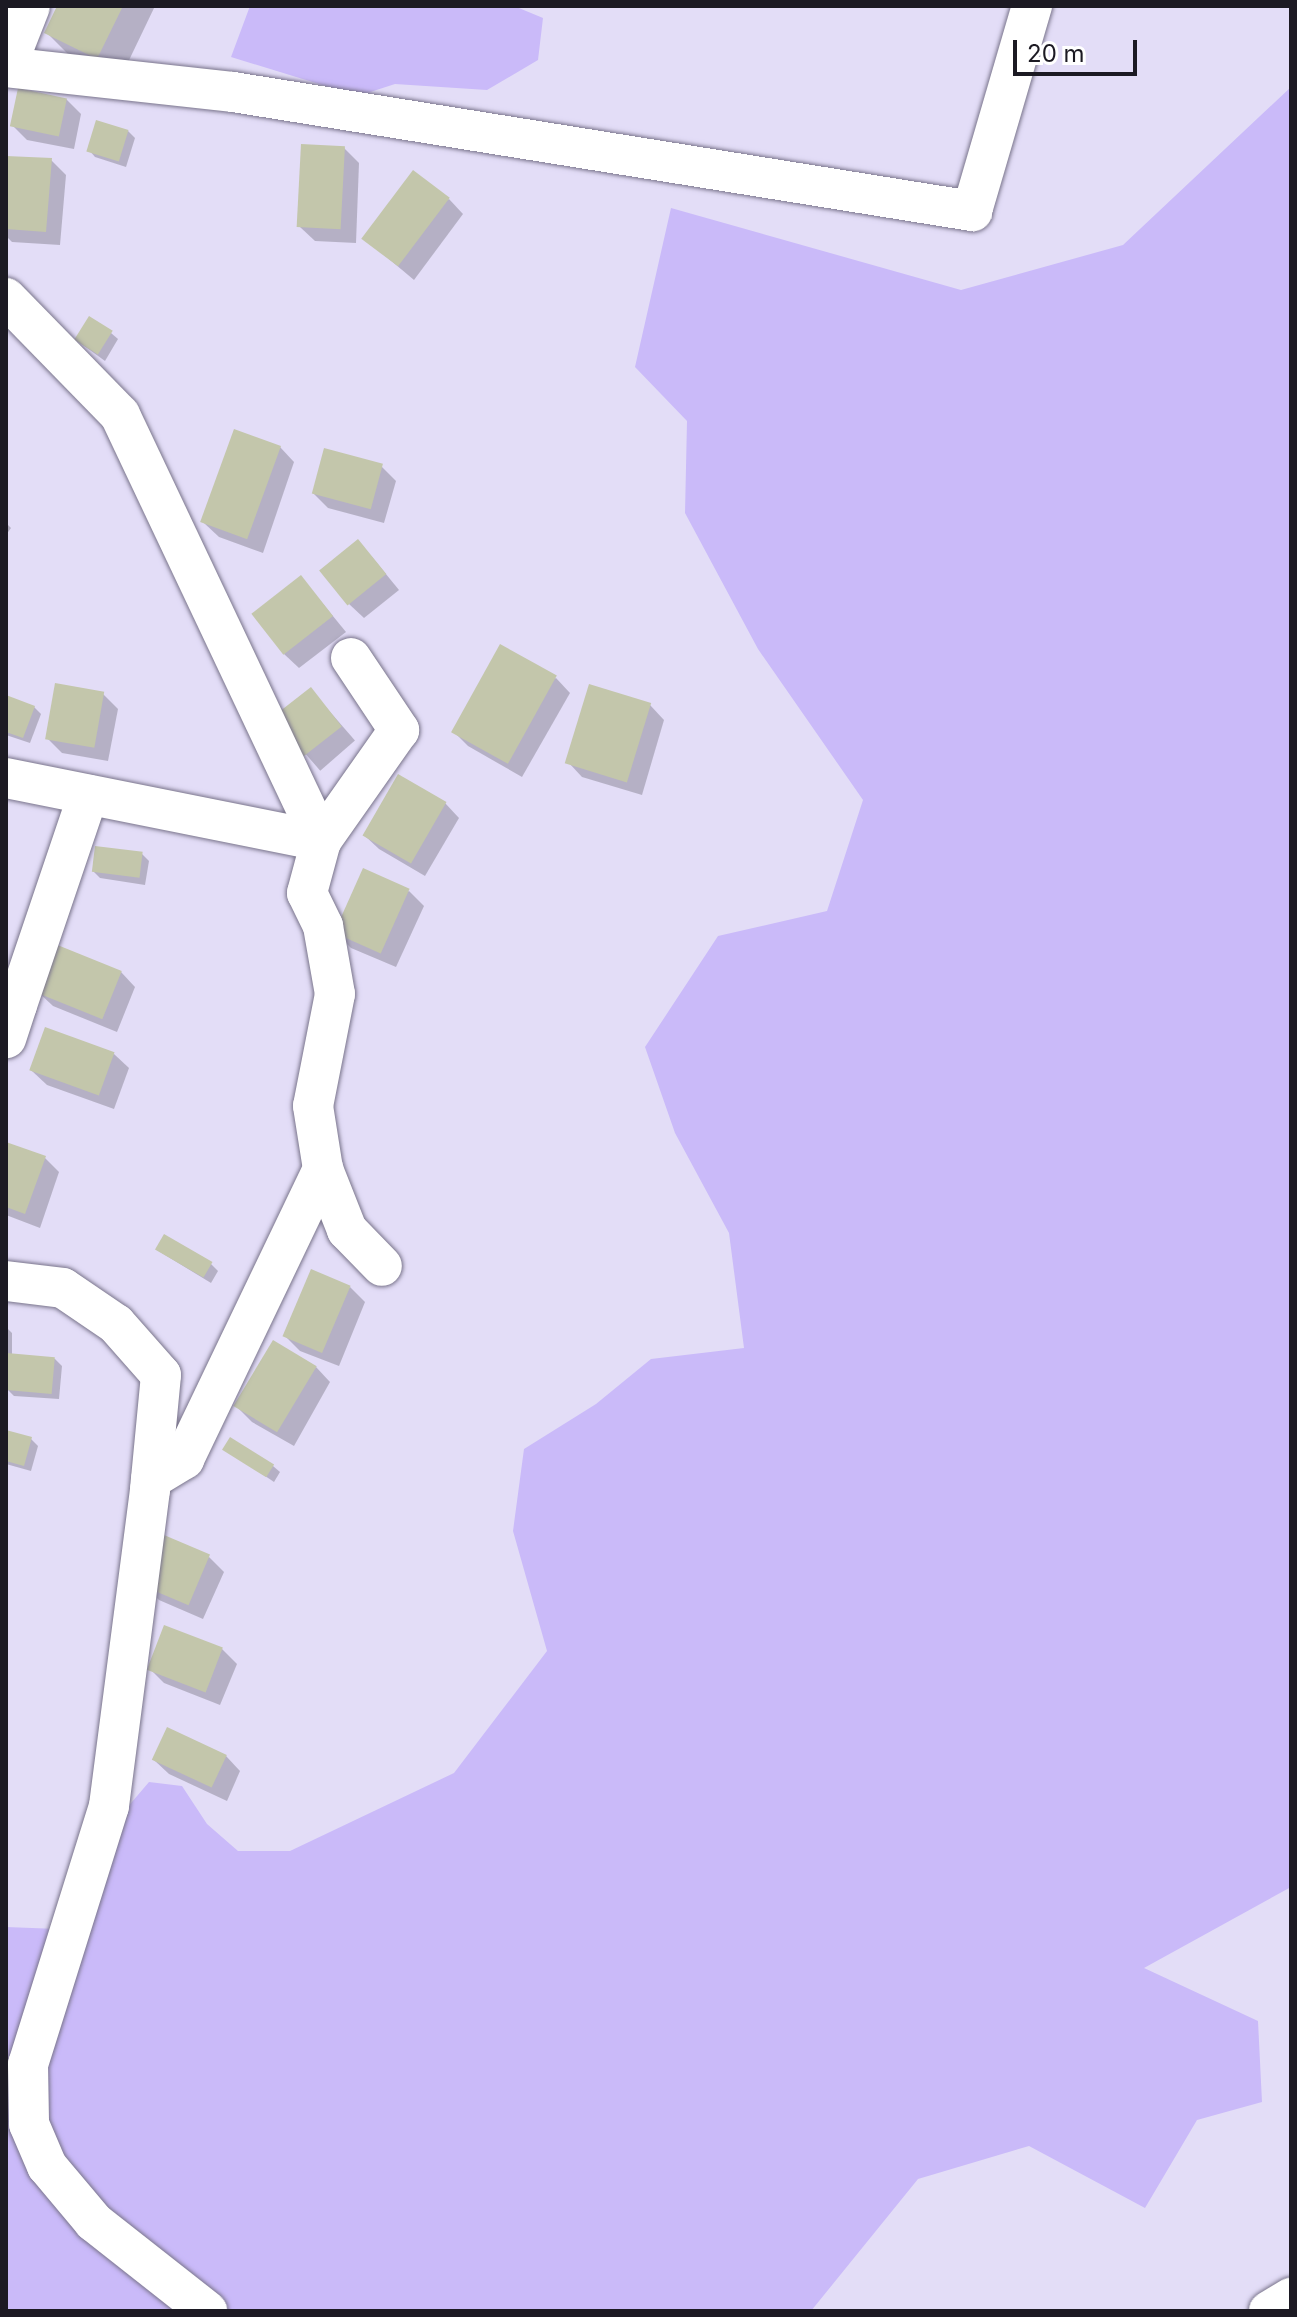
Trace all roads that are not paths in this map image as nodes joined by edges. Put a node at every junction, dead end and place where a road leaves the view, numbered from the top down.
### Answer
1 (28, 6) edge
2 (1032, 6) edge
3 (6, 64) edge
4 (6, 298) edge
5 (351, 658) dead end
6 (6, 778) edge
7 (88, 795) junction
8 (321, 841) junction
9 (10, 1015) edge
10 (323, 1169) junction
11 (382, 1266) dead end
12 (6, 1281) edge
13 (151, 1479) junction
14 (1291, 2298) edge
15 (207, 2311) edge
16 (1269, 2311) edge

1 - 3 main road
2 - 3 street
4 - 8 street
5 - 8 street
6 - 7 street
7 - 8 street
7 - 9 street
8 - 10 street
10 - 11 street
10 - 13 street
12 - 13 street
13 - 15 street
14 - 16 street

